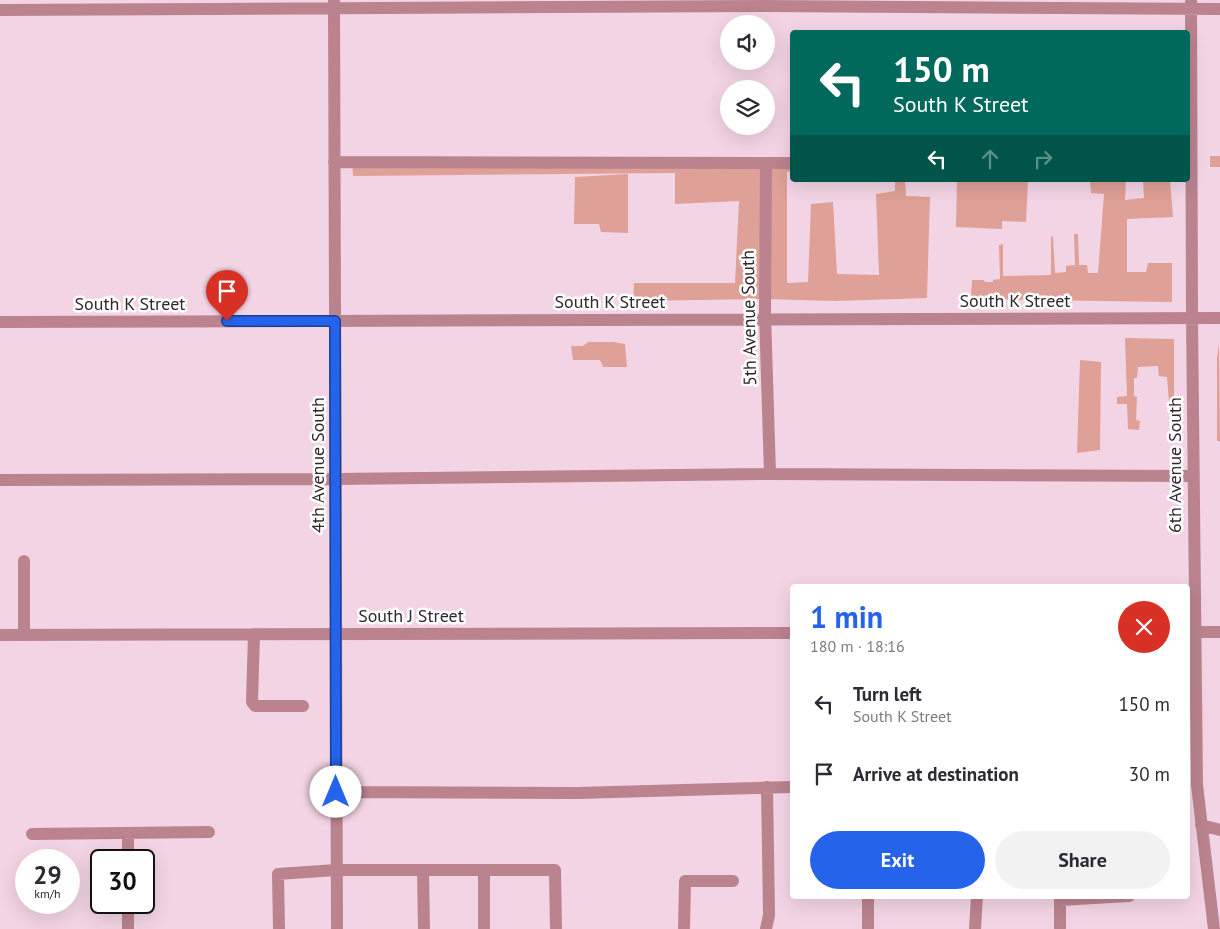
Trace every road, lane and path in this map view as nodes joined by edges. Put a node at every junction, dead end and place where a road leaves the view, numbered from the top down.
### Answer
1 (764, 3) edge
2 (334, 4) edge
3 (1191, 4) edge
4 (1220, 9) edge
5 (0, 10) edge
6 (1190, 160) edge
7 (334, 162) junction
8 (766, 163) junction
9 (790, 163) edge
10 (1192, 318) junction
11 (1220, 318) edge
12 (765, 319) junction
13 (335, 321) junction
14 (0, 322) edge
15 (770, 474) junction
16 (1193, 476) junction
17 (0, 480) edge
18 (336, 480) junction
19 (24, 561) dead end
20 (1191, 632) edge
21 (1220, 632) edge
22 (336, 633) junction
23 (790, 633) edge
24 (254, 634) junction
25 (0, 635) edge
26 (24, 635) junction
27 (303, 706) dead end
28 (1192, 785) edge
29 (767, 787) junction
30 (790, 787) edge
31 (336, 792) junction
32 (1193, 806) edge
33 (1201, 826) junction
34 (1220, 830) edge
35 (209, 832) dead end
36 (32, 834) dead end
37 (128, 834) junction
38 (128, 849) edge
39 (336, 870) junction
40 (424, 870) junction
41 (484, 870) junction
42 (733, 881) dead end
43 (1215, 887) edge
44 (868, 899) edge
45 (977, 899) edge
46 (1063, 899) edge
47 (128, 914) edge
48 (128, 929) edge
49 (279, 929) edge
50 (337, 929) edge
51 (424, 929) edge
52 (484, 929) edge
53 (556, 929) edge
54 (684, 929) edge
55 (766, 929) edge
56 (868, 929) edge
57 (975, 929) edge
58 (1060, 929) edge
59 (1214, 929) edge

1 - 2 street
1 - 3 street
2 - 5 street
2 - 7 street, 4th Avenue South
3 - 4 street
3 - 6 street, 6th Avenue South
6 - 10 street, 6th Avenue South
7 - 8 street
7 - 13 street, 4th Avenue South
8 - 9 street
8 - 12 street, 5th Avenue South
10 - 11 street, South K Street
10 - 12 street, South K Street
10 - 16 street, 6th Avenue South
12 - 13 street, South K Street
12 - 15 street, 5th Avenue South
13 - 14 street, South K Street
13 - 18 street, 4th Avenue South
15 - 16 street
15 - 18 street
16 - 20 street, 6th Avenue South
17 - 18 street
18 - 22 street, 4th Avenue South
19 - 26 street
20 - 21 street
20 - 28 street, 6th Avenue South
22 - 23 street, South J Street
22 - 24 street, South J Street
22 - 31 street, 4th Avenue South
24 - 26 street, South J Street
24 - 27 street
25 - 26 street, South J Street
28 - 32 street, 6th Avenue South
29 - 30 street
29 - 31 street
29 - 55 street
31 - 39 street, 4th Avenue South
32 - 33 street, 6th Avenue South
33 - 34 street
33 - 43 street, 6th Avenue South
35 - 37 street
36 - 37 street
37 - 38 street
39 - 40 street
39 - 49 street
39 - 50 street, 4th Avenue South
40 - 41 street
40 - 51 street
41 - 52 street
41 - 53 street
42 - 54 street
43 - 59 street, 6th Avenue South
44 - 56 street
45 - 57 street
46 - 58 street
47 - 48 street

